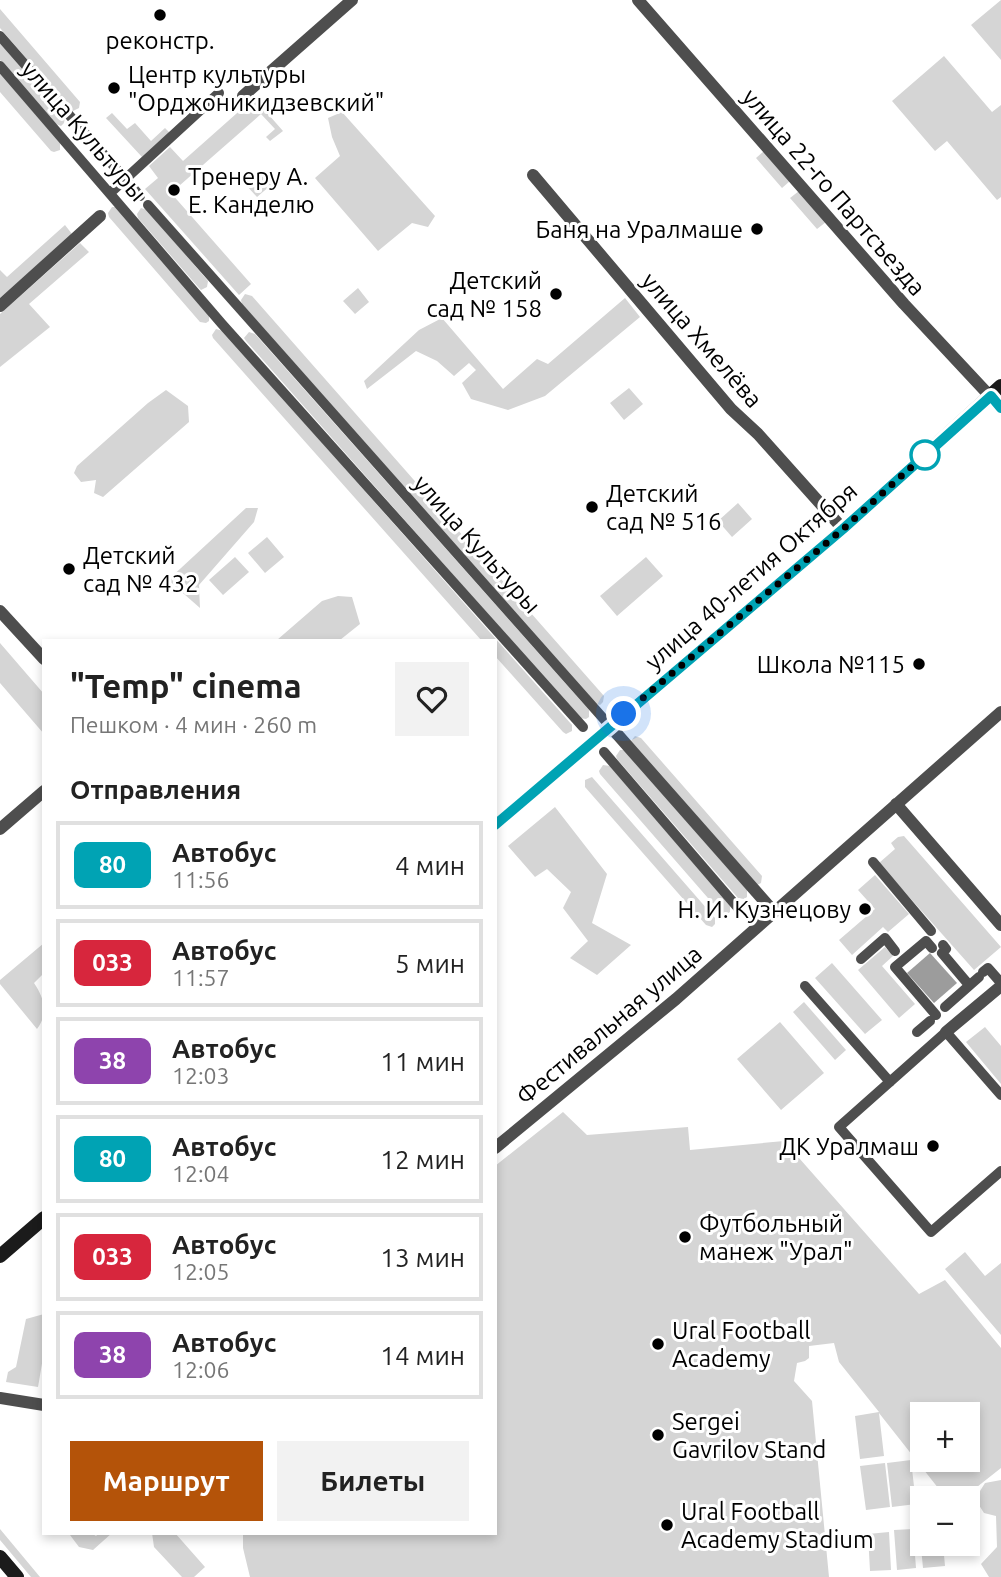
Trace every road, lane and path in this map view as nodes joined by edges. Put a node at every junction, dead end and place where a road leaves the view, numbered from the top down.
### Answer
1 (352, 0) edge
2 (638, 0) edge
3 (0, 36) edge
4 (0, 66) edge
5 (219, 93) dead end
6 (243, 96) dead end
7 (534, 175) dead end
8 (126, 180) junction
9 (110, 193) junction
10 (140, 196) dead end
11 (148, 205) dead end
12 (100, 216) dead end
13 (0, 306) edge
14 (996, 391) edge
15 (1001, 408) edge
16 (843, 529) junction
17 (0, 611) edge
18 (42, 657) edge
19 (1001, 712) edge
20 (610, 726) junction
21 (583, 727) dead end
22 (604, 752) dead end
23 (42, 793) edge
24 (896, 804) junction
25 (497, 823) edge
26 (0, 829) edge
27 (873, 862) dead end
28 (739, 909) dead end
29 (774, 912) junction
30 (1001, 925) edge
31 (937, 944) junction
32 (899, 955) junction
33 (861, 959) dead end
34 (1001, 984) edge
35 (969, 985) junction
36 (805, 986) dead end
37 (937, 1014) junction
38 (917, 1032) dead end
39 (946, 1032) junction
40 (887, 1079) junction
41 (1001, 1095) edge
42 (497, 1146) edge
43 (1001, 1171) edge
44 (42, 1220) edge
45 (0, 1256) edge
46 (0, 1398) edge
47 (42, 1405) edge
48 (0, 1557) edge
49 (18, 1577) edge

1 - 6 street
2 - 14 street, улица 22-го Партсъезда
3 - 8 street, улица Культуры
4 - 9 street, улица Культуры
5 - 8 street
7 - 16 street, улица Хмелёва
8 - 9 street
8 - 10 street, улица Культуры
9 - 21 street, улица Культуры
11 - 20 street, улица Культуры
12 - 13 street
14 - 15 street, улица 22-го Партсъезда
14 - 16 main road, улица 40-летия Октября
16 - 20 main road, улица 40-летия Октября
17 - 18 street
19 - 24 street, Фестивальная улица
20 - 25 main road, улица 40-летия Октября
20 - 29 street, улица Культуры
22 - 28 street
23 - 26 street
24 - 29 street, Фестивальная улица
24 - 30 street
27 - 31 street
29 - 42 street, Фестивальная улица
31 - 32 street
31 - 35 street
32 - 33 street
32 - 37 street
34 - 35 street
34 - 39 street
35 - 37 street
36 - 40 street
37 - 38 street
39 - 40 street
39 - 41 street
40 - 43 street
44 - 45 main road
46 - 47 street
48 - 49 main road

